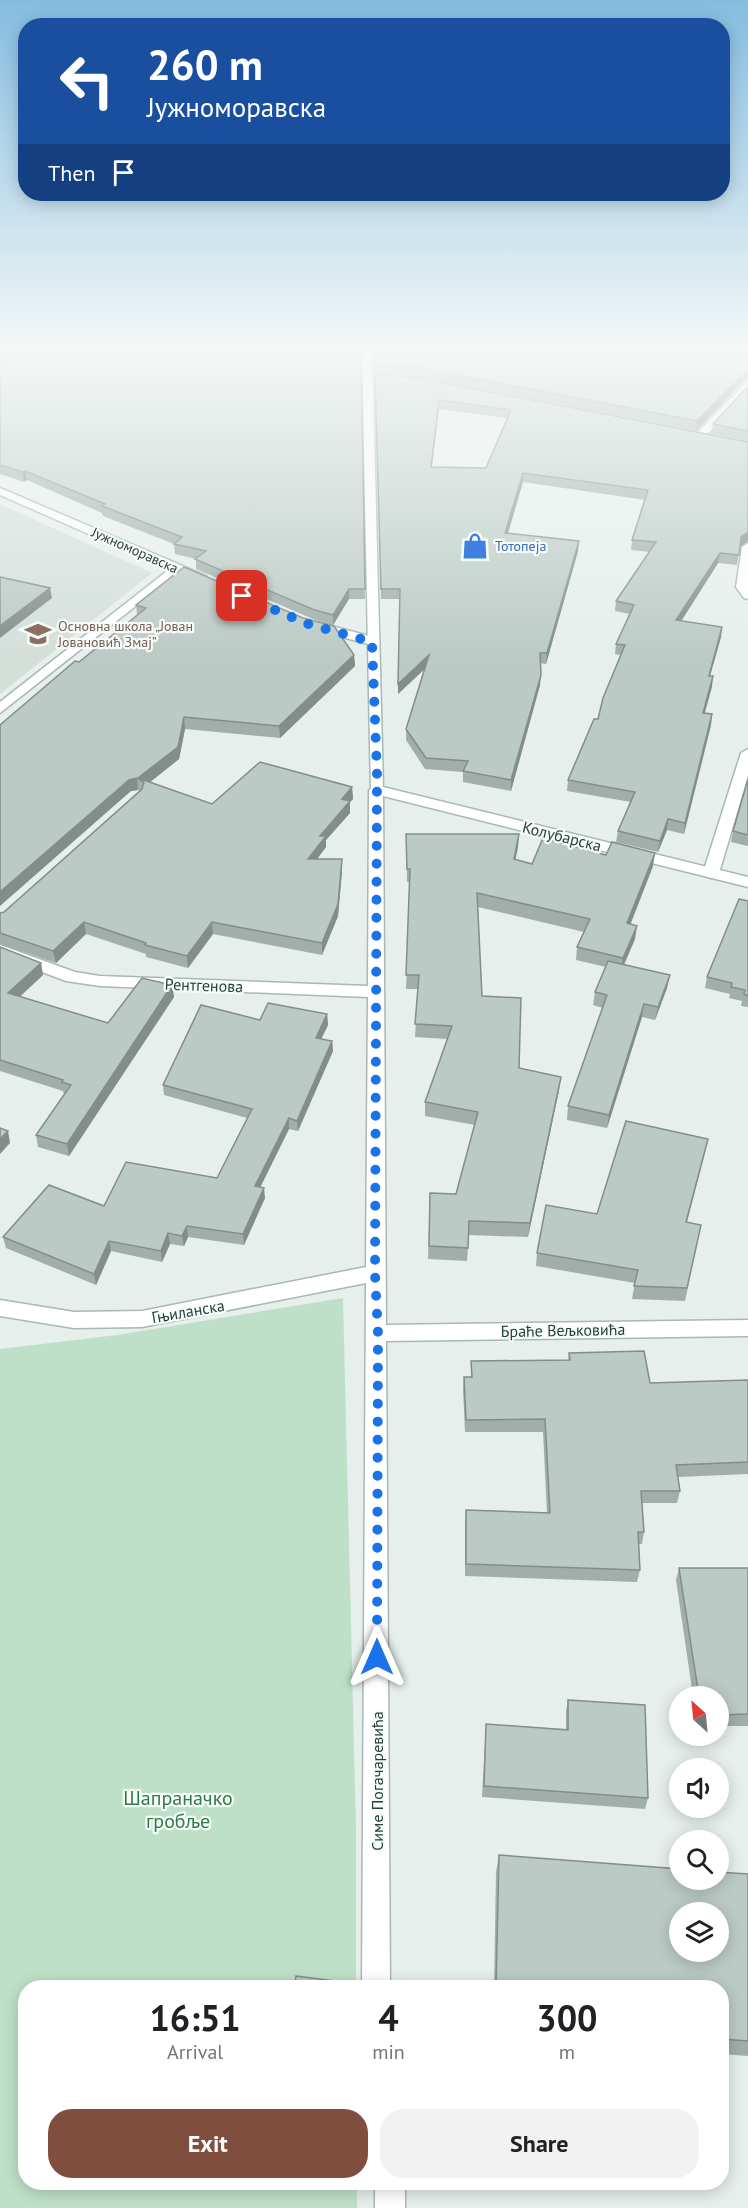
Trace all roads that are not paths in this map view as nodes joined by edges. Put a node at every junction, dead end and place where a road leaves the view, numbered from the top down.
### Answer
1 (367, 454) edge
2 (0, 491) edge
3 (748, 547) edge
4 (176, 568) junction
5 (209, 582) edge
6 (748, 596) edge
7 (308, 624) edge
8 (372, 642) junction
9 (0, 709) edge
10 (748, 753) edge
11 (376, 790) junction
12 (711, 873) junction
13 (748, 882) edge
14 (0, 950) edge
15 (378, 992) junction
16 (375, 1274) junction
17 (0, 1308) edge
18 (748, 1328) edge
19 (378, 1333) junction
20 (376, 1980) edge
21 (390, 2190) edge
22 (390, 2208) edge

1 - 8 street, Симе Погачаревића
2 - 4 street, Јужноморавска
3 - 6 street
4 - 5 street, Јужноморавска
4 - 9 street
7 - 8 street
8 - 11 street, Симе Погачаревића
10 - 12 street
11 - 12 street, Колубарска
11 - 15 street, Симе Погачаревића
12 - 13 street, Колубарска
14 - 15 street, Рентгенова
15 - 16 street, Симе Погачаревића
16 - 17 street, Гњиланска
16 - 19 street, Симе Погачаревића
18 - 19 street, Браће Вељковића
19 - 20 street, Симе Погачаревића
21 - 22 street

